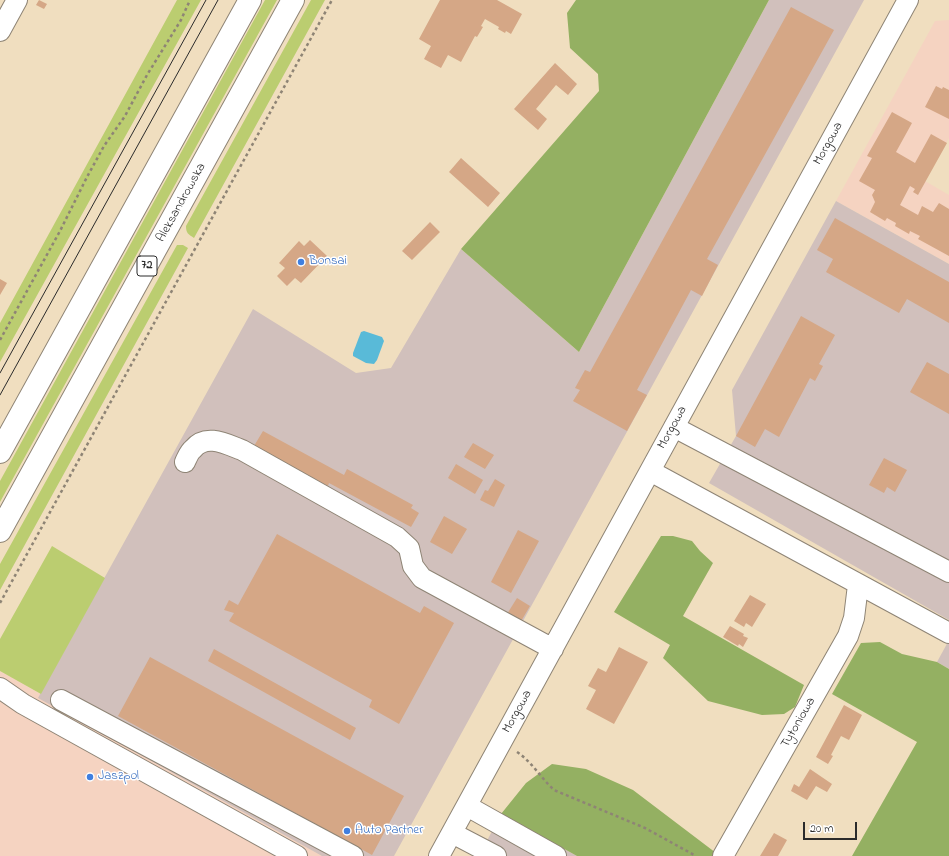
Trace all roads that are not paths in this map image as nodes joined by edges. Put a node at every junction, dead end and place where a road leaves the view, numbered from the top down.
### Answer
1 (18, 0) edge
2 (250, 0) edge
3 (293, 0) edge
4 (908, 0) edge
5 (0, 31) edge
6 (674, 427) junction
7 (0, 452) edge
8 (185, 462) dead end
9 (650, 471) junction
10 (0, 531) edge
11 (949, 572) edge
12 (858, 585) junction
13 (949, 633) edge
14 (553, 649) junction
15 (0, 688) edge
16 (61, 700) dead end
17 (467, 806) junction
18 (452, 833) junction
19 (297, 856) edge
20 (353, 856) edge
21 (439, 856) edge
22 (496, 856) edge
23 (556, 856) edge
24 (723, 856) edge

1 - 5 street
2 - 7 main road
3 - 10 main road, Aleksandrowska / 72
4 - 6 street, Morgowa
6 - 9 street, Morgowa
6 - 11 street
8 - 14 street
9 - 12 street
9 - 14 street, Morgowa
12 - 13 street
12 - 24 street, Tytoniowa
14 - 17 street, Morgowa
15 - 19 street
16 - 20 street
17 - 18 street, Morgowa
17 - 23 street
18 - 21 street, Morgowa
18 - 22 street

